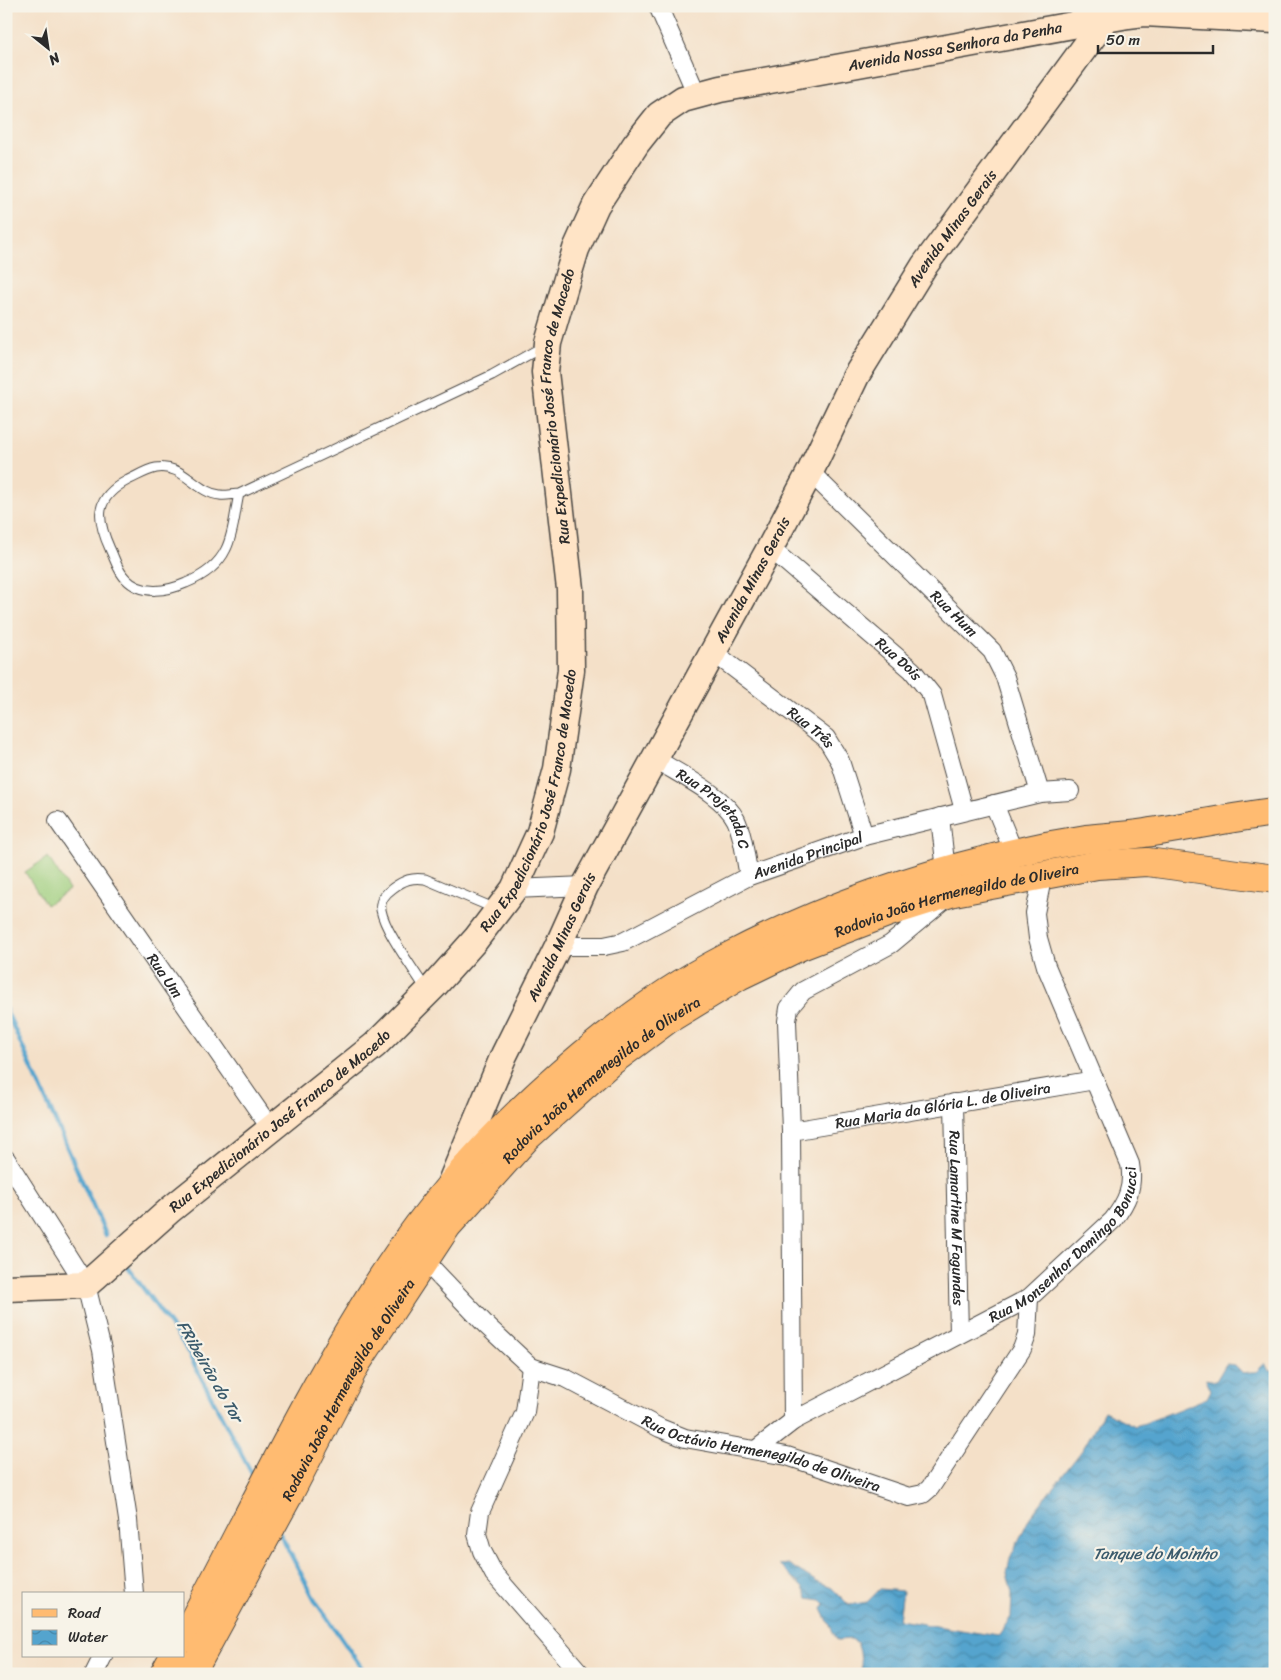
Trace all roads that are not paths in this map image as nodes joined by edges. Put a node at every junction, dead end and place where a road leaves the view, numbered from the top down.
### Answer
1 (658, 6) edge
2 (1110, 13) edge
3 (1275, 20) edge
4 (690, 97) junction
5 (548, 343) junction
6 (810, 472) junction
7 (239, 494) junction
8 (770, 548) junction
9 (713, 652) junction
10 (654, 758) junction
11 (1070, 791) dead end
12 (1040, 793) junction
13 (994, 804) junction
14 (964, 810) junction
15 (1275, 812) edge
16 (940, 817) junction
17 (58, 821) dead end
18 (864, 836) junction
19 (1014, 853) junction
20 (1043, 874) junction
21 (749, 876) junction
22 (1275, 879) edge
23 (950, 881) junction
24 (585, 886) junction
25 (514, 889) junction
26 (498, 910) junction
27 (558, 946) junction
28 (428, 992) junction
29 (1095, 1080) junction
30 (954, 1103) junction
31 (271, 1130) junction
32 (791, 1131) junction
33 (6, 1159) edge
34 (448, 1188) junction
35 (424, 1260) junction
36 (86, 1285) junction
37 (6, 1288) edge
38 (1029, 1298) junction
39 (959, 1334) junction
40 (531, 1367) junction
41 (793, 1421) junction
42 (756, 1449) junction
43 (134, 1592) edge
44 (187, 1626) edge
45 (102, 1658) edge
46 (173, 1658) edge
47 (94, 1674) edge
48 (164, 1674) edge
49 (191, 1674) edge
50 (581, 1674) edge

1 - 4 street
2 - 3 street, Avenida Nossa Senhora da Penha
2 - 4 street, Avenida Nossa Senhora da Penha
2 - 6 street, Avenida Minas Gerais
4 - 5 street, Rua Expedicionário José Franco de Macedo
5 - 7 lane
5 - 25 street, Rua Expedicionário José Franco de Macedo
6 - 8 street, Avenida Minas Gerais
6 - 12 street, Rua Hum
7 - 7 lane
8 - 9 street, Avenida Minas Gerais
8 - 14 street, Rua Dois
9 - 10 street, Avenida Minas Gerais
9 - 18 street, Rua Três
10 - 21 street, Rua Projetada C
10 - 24 street, Avenida Minas Gerais
11 - 12 street, Avenida Principal
12 - 13 street, Avenida Principal
13 - 14 street, Avenida Principal
13 - 19 street
14 - 16 street, Avenida Principal
15 - 19 main road, Rodovia João Hermenegildo de Oliveira
16 - 18 street, Avenida Principal
16 - 23 street
17 - 31 street, Rua Um
18 - 21 street, Avenida Principal
19 - 23 main road, Rodovia João Hermenegildo de Oliveira
20 - 22 main road, Rodovia João Hermenegildo de Oliveira
20 - 23 main road, Rodovia João Hermenegildo de Oliveira
20 - 29 street, Rua Monsenhor Domingo Bonucci
21 - 27 street, Avenida Principal
23 - 32 street
23 - 34 main road, Rodovia João Hermenegildo de Oliveira
23 - 35 main road, Rodovia João Hermenegildo de Oliveira
24 - 25 street
24 - 27 street, Avenida Minas Gerais
25 - 26 street, Rua Expedicionário José Franco de Macedo
26 - 28 street, Rua Expedicionário José Franco de Macedo
26 - 28 lane
27 - 34 street, Avenida Minas Gerais
28 - 31 street, Rua Expedicionário José Franco de Macedo
29 - 30 street, Rua Maria da Glória L. de Oliveira
29 - 38 street, Rua Monsenhor Domingo Bonucci
30 - 32 street, Rua Maria da Glória L. de Oliveira
30 - 39 street, Rua Lamartine M Fagundes
31 - 36 street, Rua Expedicionário José Franco de Macedo
32 - 41 street
33 - 36 street
34 - 44 main road, Rodovia João Hermenegildo de Oliveira
35 - 40 street, Rua Octávio Hermenegildo de Oliveira
35 - 49 main road, Rodovia João Hermenegildo de Oliveira
36 - 37 street
36 - 43 street
38 - 39 street, Rua Monsenhor Domingo Bonucci
38 - 42 street, Rua Octávio Hermenegildo de Oliveira
39 - 41 street, Rua Monsenhor Domingo Bonucci
40 - 42 street, Rua Octávio Hermenegildo de Oliveira
40 - 50 street
41 - 42 street, Rua Monsenhor Domingo Bonucci
45 - 47 street
46 - 48 main road

